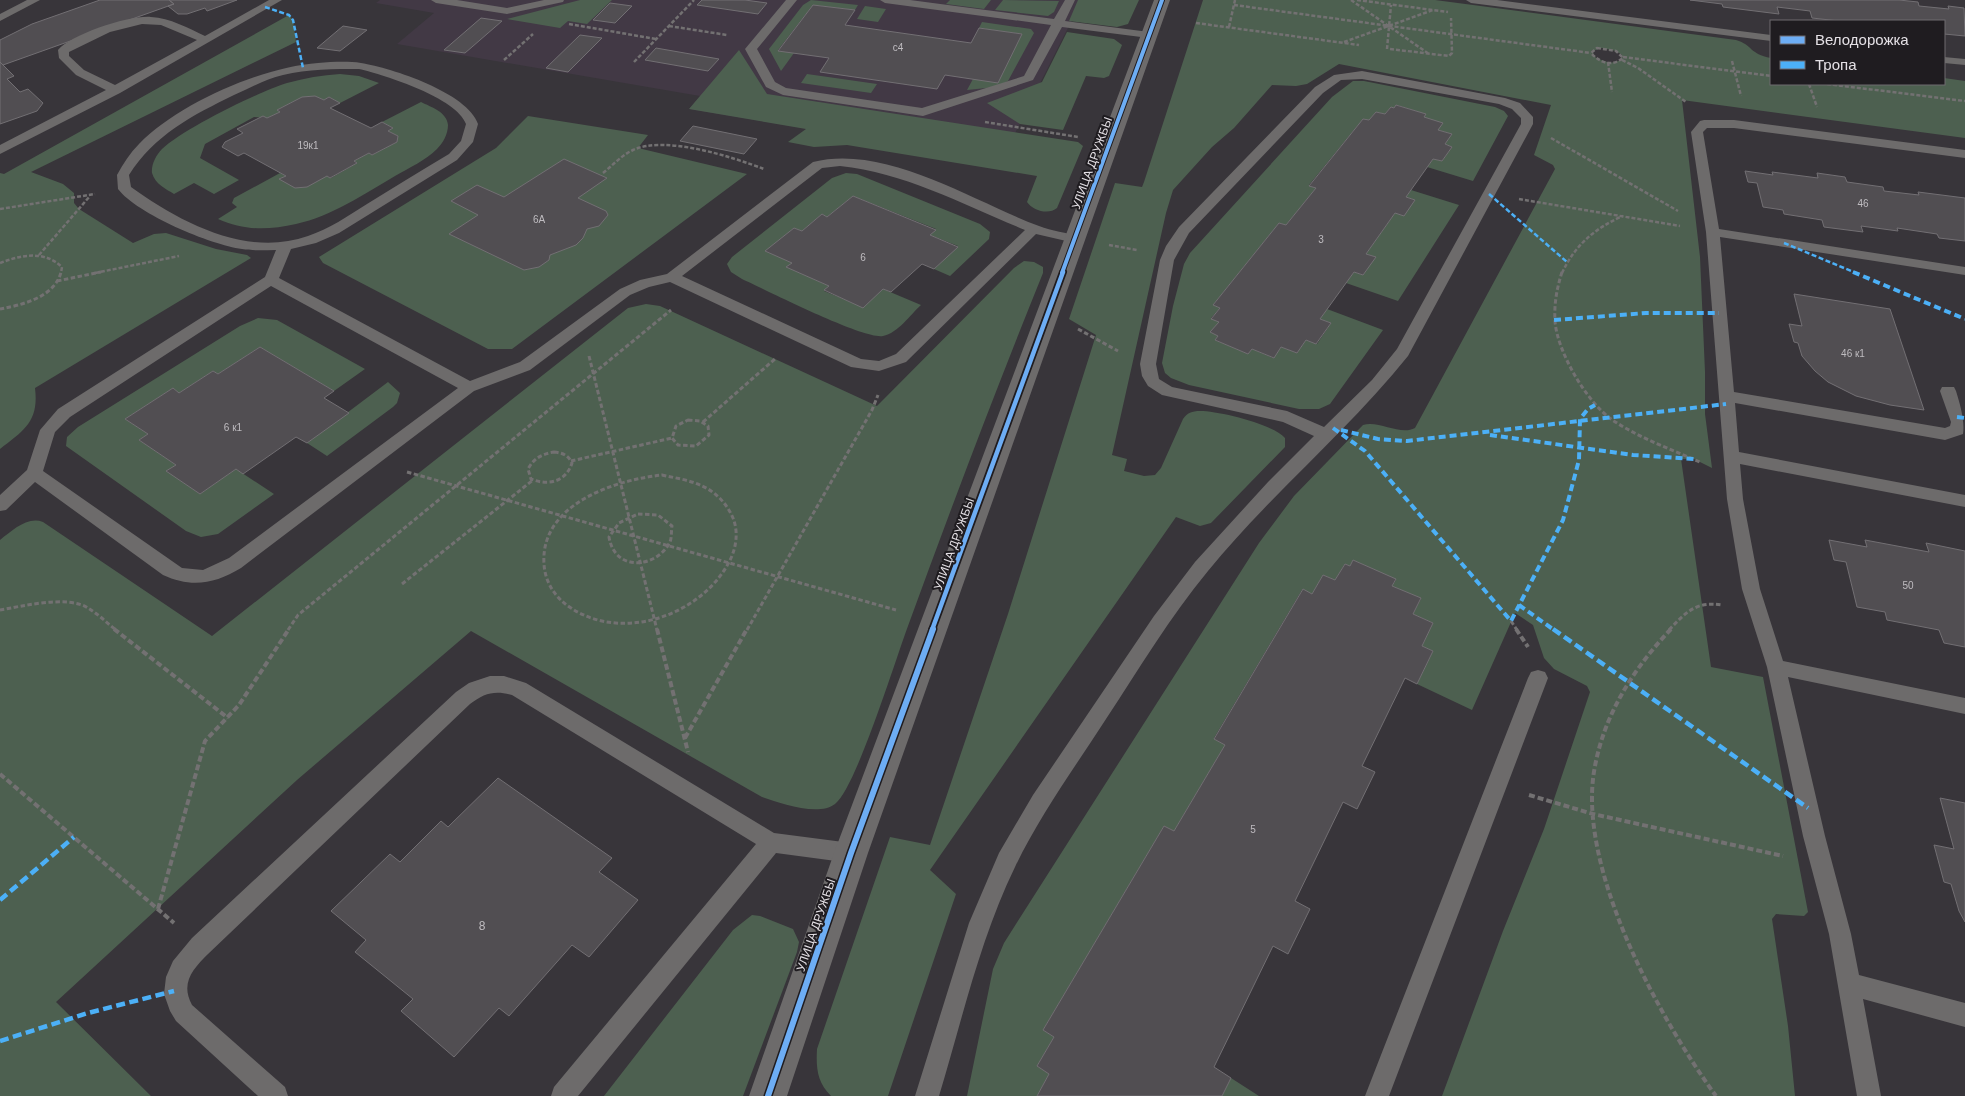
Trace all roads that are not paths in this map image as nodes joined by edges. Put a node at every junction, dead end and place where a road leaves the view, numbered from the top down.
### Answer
1 (35, 0) edge
2 (277, 0) edge
3 (436, 0) edge
4 (792, 0) edge
5 (885, 0) edge
6 (1070, 0) edge
7 (1162, 0) edge
8 (1471, 0) edge
9 (555, 1) edge
10 (1500, 2) edge
11 (0, 18) edge
12 (1059, 24) junction
13 (1149, 35) junction
14 (1770, 38) edge
15 (206, 40) junction
16 (1945, 60) edge
17 (1965, 62) edge
18 (116, 90) junction
19 (0, 150) edge
20 (1965, 154) edge
21 (1034, 229) junction
22 (1713, 232) junction
23 (1075, 240) junction
24 (285, 246) junction
25 (1965, 271) edge
26 (672, 277) junction
27 (271, 280) junction
28 (469, 387) junction
29 (1948, 391) dead end
30 (1726, 396) junction
31 (1326, 435) junction
32 (1730, 456) junction
33 (34, 472) junction
34 (1965, 501) edge
35 (0, 505) edge
36 (1776, 667) junction
37 (1538, 678) dead end
38 (1965, 706) edge
39 (770, 842) junction
40 (851, 853) junction
41 (1851, 984) junction
42 (1965, 1015) edge
43 (276, 1096) edge
44 (563, 1096) edge
45 (768, 1096) edge
46 (927, 1096) edge
47 (1377, 1096) edge
48 (1869, 1096) edge

1 - 11 lane
2 - 15 lane
3 - 9 lane
4 - 12 lane
5 - 12 lane
6 - 12 lane
7 - 13 street, УЛИЦА ДРУЖБЫ
8 - 10 lane
10 - 14 lane
12 - 13 lane
13 - 23 street, УЛИЦА ДРУЖБЫ
15 - 18 lane
15 - 18 lane
16 - 17 lane
18 - 19 lane
20 - 22 lane
21 - 23 lane
21 - 26 lane
21 - 26 lane
22 - 25 lane
22 - 30 lane
23 - 40 street, УЛИЦА ДРУЖБЫ
24 - 24 lane
24 - 27 lane
26 - 28 lane
27 - 28 lane
27 - 33 lane
28 - 33 lane
29 - 30 lane
30 - 32 lane
31 - 31 lane
31 - 46 lane
32 - 34 lane
32 - 36 lane
33 - 35 lane
36 - 38 lane
36 - 41 lane
37 - 47 lane
39 - 40 lane
39 - 43 lane
39 - 44 lane
40 - 45 street, УЛИЦА ДРУЖБЫ
41 - 42 lane
41 - 48 lane

